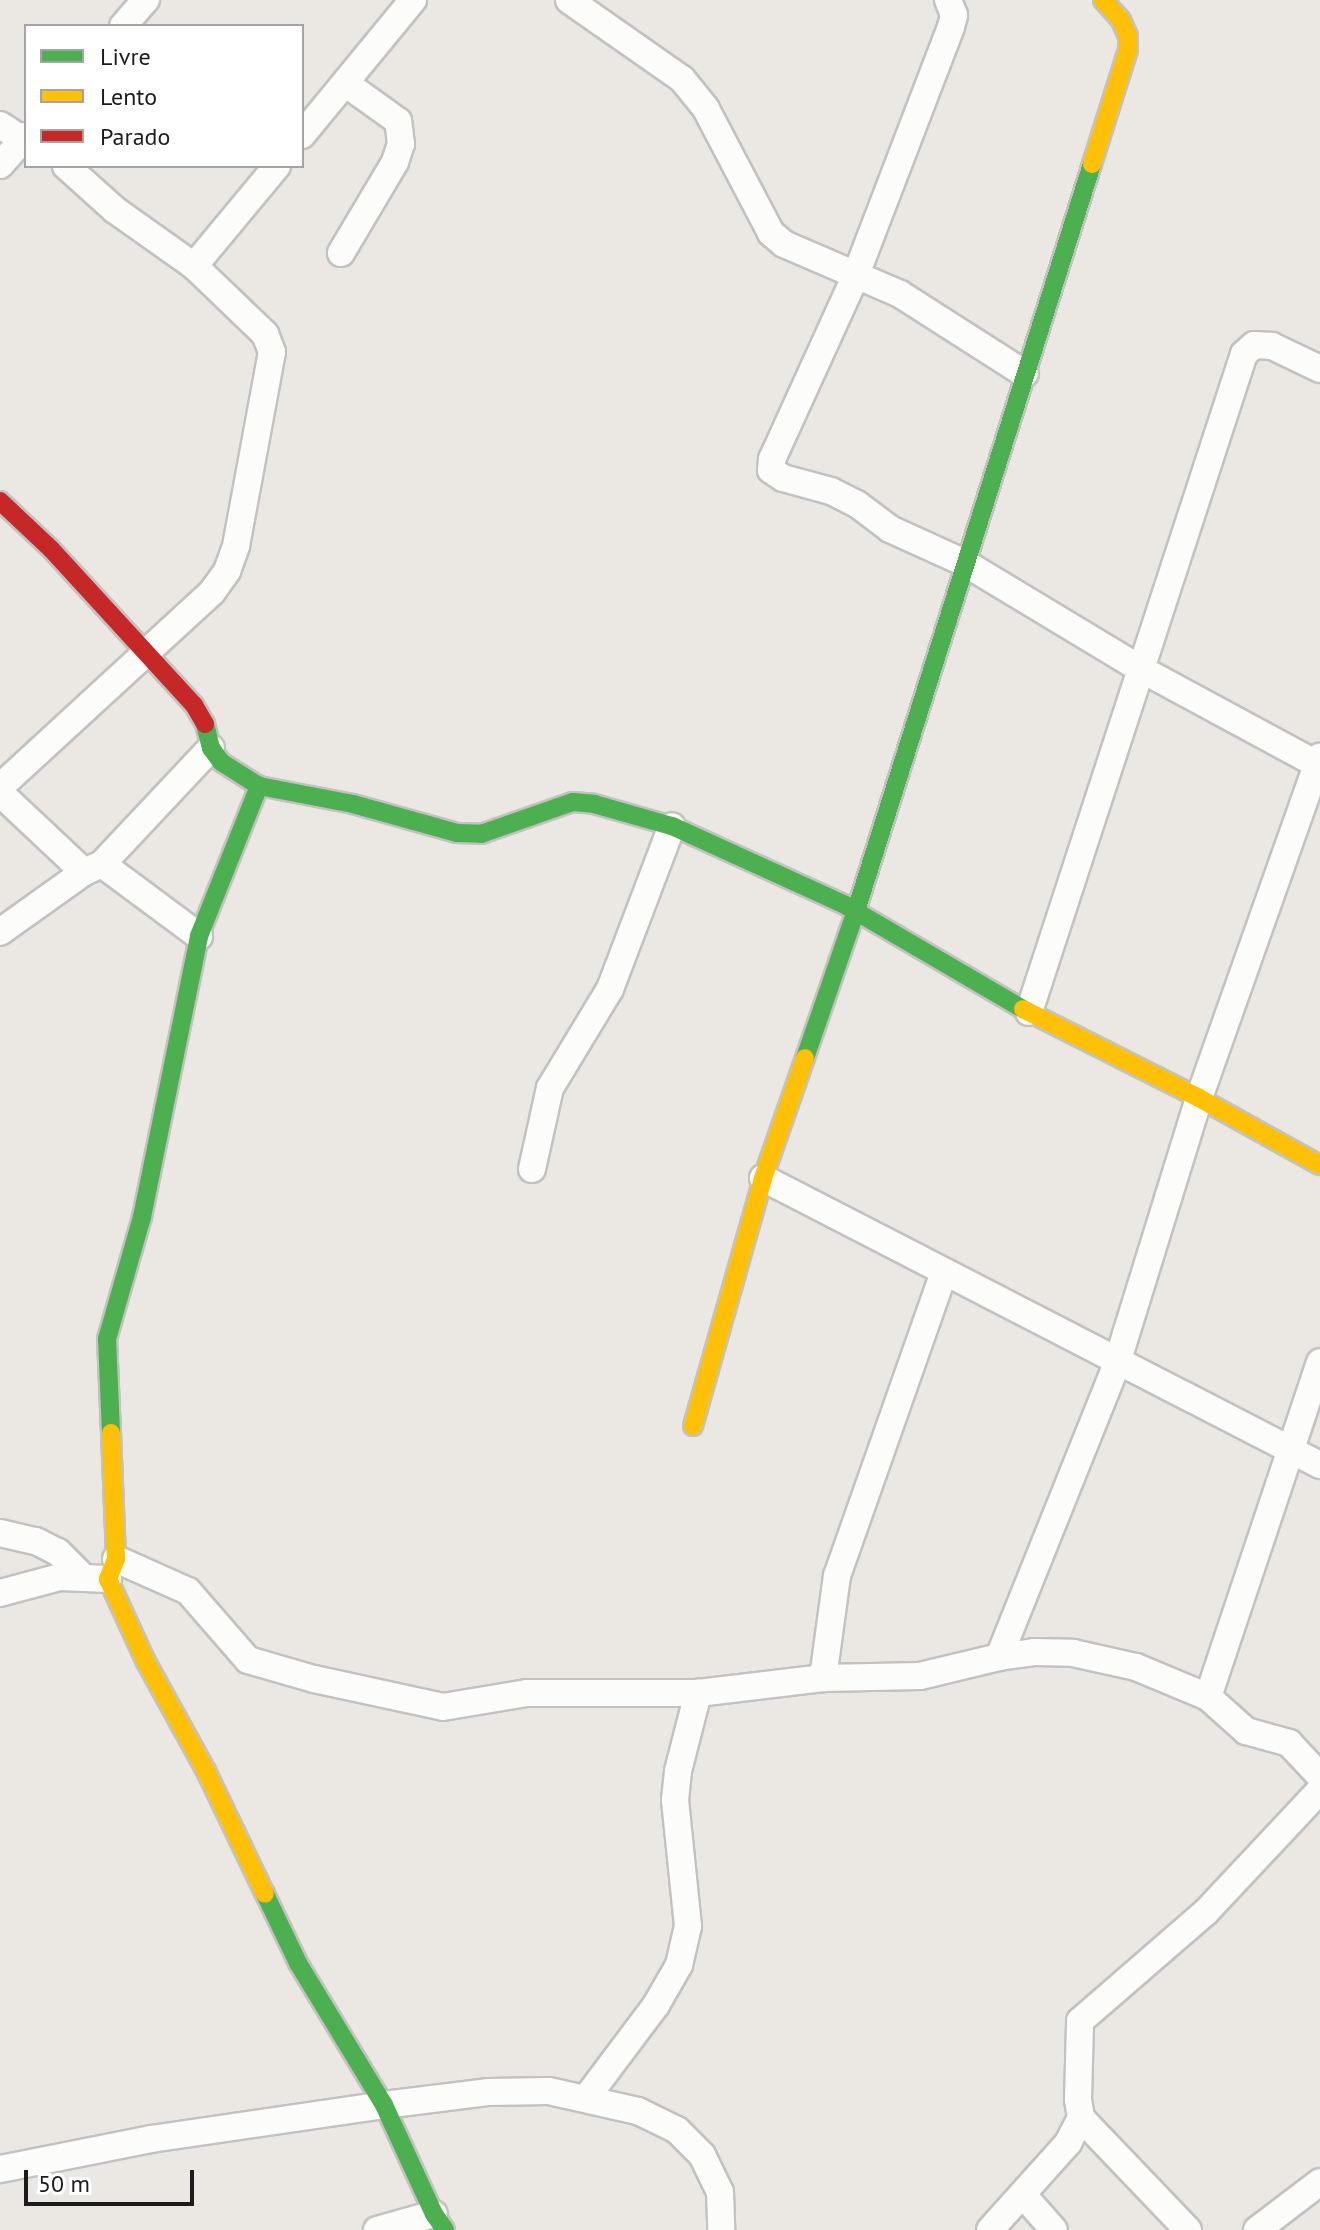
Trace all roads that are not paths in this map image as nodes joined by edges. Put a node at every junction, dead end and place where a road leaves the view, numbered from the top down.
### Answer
1 (146, 0) edge
2 (413, 0) edge
3 (569, 0) edge
4 (948, 0) edge
5 (1103, 0) edge
6 (125, 24) edge
7 (345, 83) junction
8 (0, 125) edge
9 (304, 133) edge
10 (24, 140) edge
11 (0, 165) edge
12 (68, 168) edge
13 (275, 168) edge
14 (341, 253) dead end
15 (194, 266) junction
16 (856, 275) junction
17 (1320, 369) edge
18 (1025, 374) junction
19 (0, 501) edge
20 (965, 563) junction
21 (147, 650) junction
22 (1139, 668) junction
23 (211, 748) junction
24 (1319, 763) edge
25 (259, 786) junction
26 (0, 787) edge
27 (0, 793) edge
28 (672, 826) junction
29 (93, 868) junction
30 (855, 914) junction
31 (0, 932) edge
32 (199, 936) junction
33 (1029, 1012) junction
34 (1199, 1098) junction
35 (1320, 1165) edge
36 (532, 1169) dead end
37 (763, 1178) junction
38 (944, 1273) junction
39 (1320, 1362) edge
40 (1117, 1363) junction
41 (693, 1426) dead end
42 (1292, 1449) junction
43 (1320, 1465) edge
44 (0, 1533) edge
45 (102, 1572) junction
46 (0, 1593) edge
47 (999, 1657) junction
48 (823, 1678) junction
49 (698, 1693) junction
50 (1208, 1697) junction
51 (1320, 1776) edge
52 (1320, 1790) edge
53 (587, 2097) junction
54 (384, 2105) junction
55 (1081, 2118) junction
56 (0, 2169) edge
57 (1320, 2182) edge
58 (1024, 2196) junction
59 (439, 2222) edge
60 (377, 2230) edge
61 (721, 2230) edge
62 (990, 2230) edge
63 (1054, 2230) edge
64 (1188, 2230) edge
65 (1257, 2230) edge

1 - 6 street
2 - 7 street
3 - 16 street
4 - 16 street
5 - 18 street
7 - 9 street
7 - 14 street
8 - 10 street
10 - 11 street
12 - 15 street
13 - 15 street
15 - 21 street
16 - 18 street
16 - 20 street
17 - 22 street
18 - 20 street
19 - 21 street
20 - 22 street
20 - 30 street
21 - 23 street
21 - 26 street
22 - 24 street
22 - 33 street
23 - 25 street
23 - 29 street
24 - 34 street
25 - 28 street
25 - 32 street
27 - 29 street
28 - 30 street
28 - 36 street
29 - 31 street
29 - 32 street
30 - 33 street
30 - 37 street
32 - 45 street
33 - 34 street
34 - 35 street
34 - 40 street
37 - 38 street
37 - 41 street
38 - 40 street
38 - 48 street
39 - 42 street
40 - 42 street
40 - 47 street
42 - 43 street
42 - 50 street
44 - 45 street
45 - 46 street
45 - 49 street
45 - 54 street
47 - 48 street
47 - 50 street
48 - 49 street
49 - 53 street
50 - 51 street
52 - 55 street
53 - 54 street
53 - 61 street
54 - 56 street
54 - 59 street
55 - 58 street
55 - 64 street
57 - 65 street
58 - 62 street
58 - 63 street
59 - 60 street

